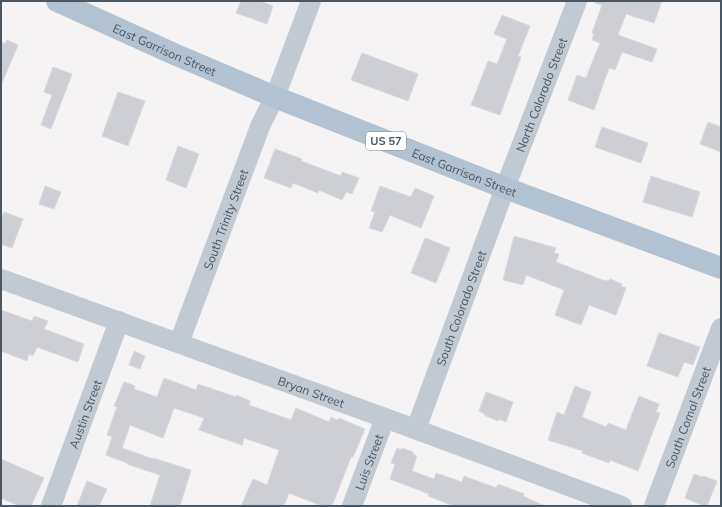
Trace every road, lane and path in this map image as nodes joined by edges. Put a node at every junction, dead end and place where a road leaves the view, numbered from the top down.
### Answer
1 (57, 1) edge
2 (311, 1) edge
3 (578, 1) edge
4 (274, 97) junction
5 (505, 188) junction
6 (721, 268) edge
7 (1, 279) edge
8 (119, 321) junction
9 (721, 328) edge
10 (180, 343) junction
11 (385, 418) junction
12 (416, 429) junction
13 (51, 506) edge
14 (352, 506) edge
15 (622, 506) edge
16 (654, 506) edge

1 - 4 main road, East Garrison Street / US 57
2 - 4 street, South Trinity Street
3 - 5 street, North Colorado Street
4 - 5 main road, East Garrison Street / US 57
4 - 10 street, South Trinity Street
5 - 6 main road, East Garrison Street / US 57
5 - 12 street, South Colorado Street
7 - 8 street, Bryan Street
8 - 10 street, Bryan Street
8 - 13 street, Austin Street
9 - 16 street, South Comal Street
10 - 11 street, Bryan Street
11 - 12 street, Bryan Street
11 - 14 street, Luis Street
12 - 15 street, Bryan Street

